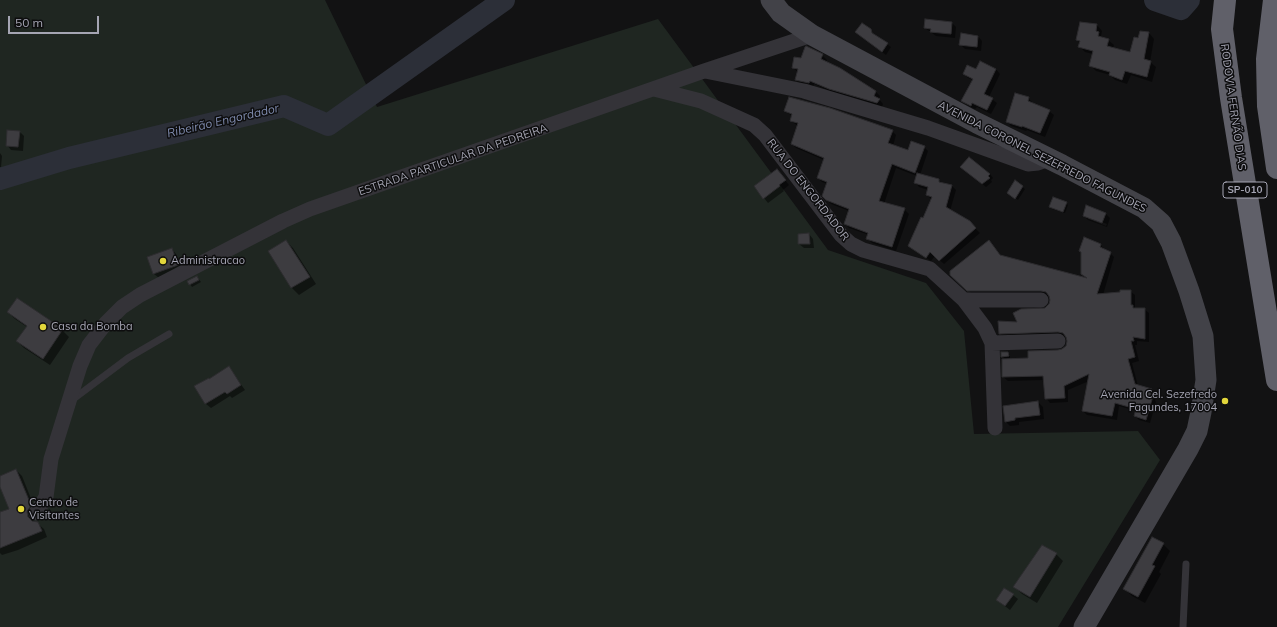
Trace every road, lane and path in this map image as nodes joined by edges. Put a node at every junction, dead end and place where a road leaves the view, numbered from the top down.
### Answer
1 (771, 0) edge
2 (1225, 0) edge
3 (1274, 0) edge
4 (812, 35) junction
5 (704, 70) junction
6 (654, 89) junction
7 (1050, 159) junction
8 (1277, 168) edge
9 (964, 300) junction
10 (1041, 300) dead end
11 (169, 334) dead end
12 (1058, 341) dead end
13 (992, 343) junction
14 (1277, 380) edge
15 (68, 403) junction
16 (995, 428) dead end
17 (36, 513) dead end
18 (1186, 564) dead end
19 (1084, 627) edge
20 (1183, 627) edge

1 - 4 main road, AVENIDA CORONEL SEZEFREDO FAGUNDES
2 - 14 highway, RODOVIA FERNÃO DIAS / SP-010
3 - 8 highway
4 - 5 street, ESTRADA PARTICULAR DA PEDREIRA
4 - 7 main road, AVENIDA CORONEL SEZEFREDO FAGUNDES
5 - 6 street, ESTRADA PARTICULAR DA PEDREIRA
5 - 7 street
6 - 9 street, RUA DO ENGORDADOR
6 - 15 street, ESTRADA PARTICULAR DA PEDREIRA
7 - 19 main road, AVENIDA CORONEL SEZEFREDO FAGUNDES
9 - 10 street
9 - 13 street, RUA DO ENGORDADOR
11 - 15 lane
12 - 13 street
13 - 16 street, RUA DO ENGORDADOR
15 - 17 street, ESTRADA PARTICULAR DA PEDREIRA
18 - 20 lane

